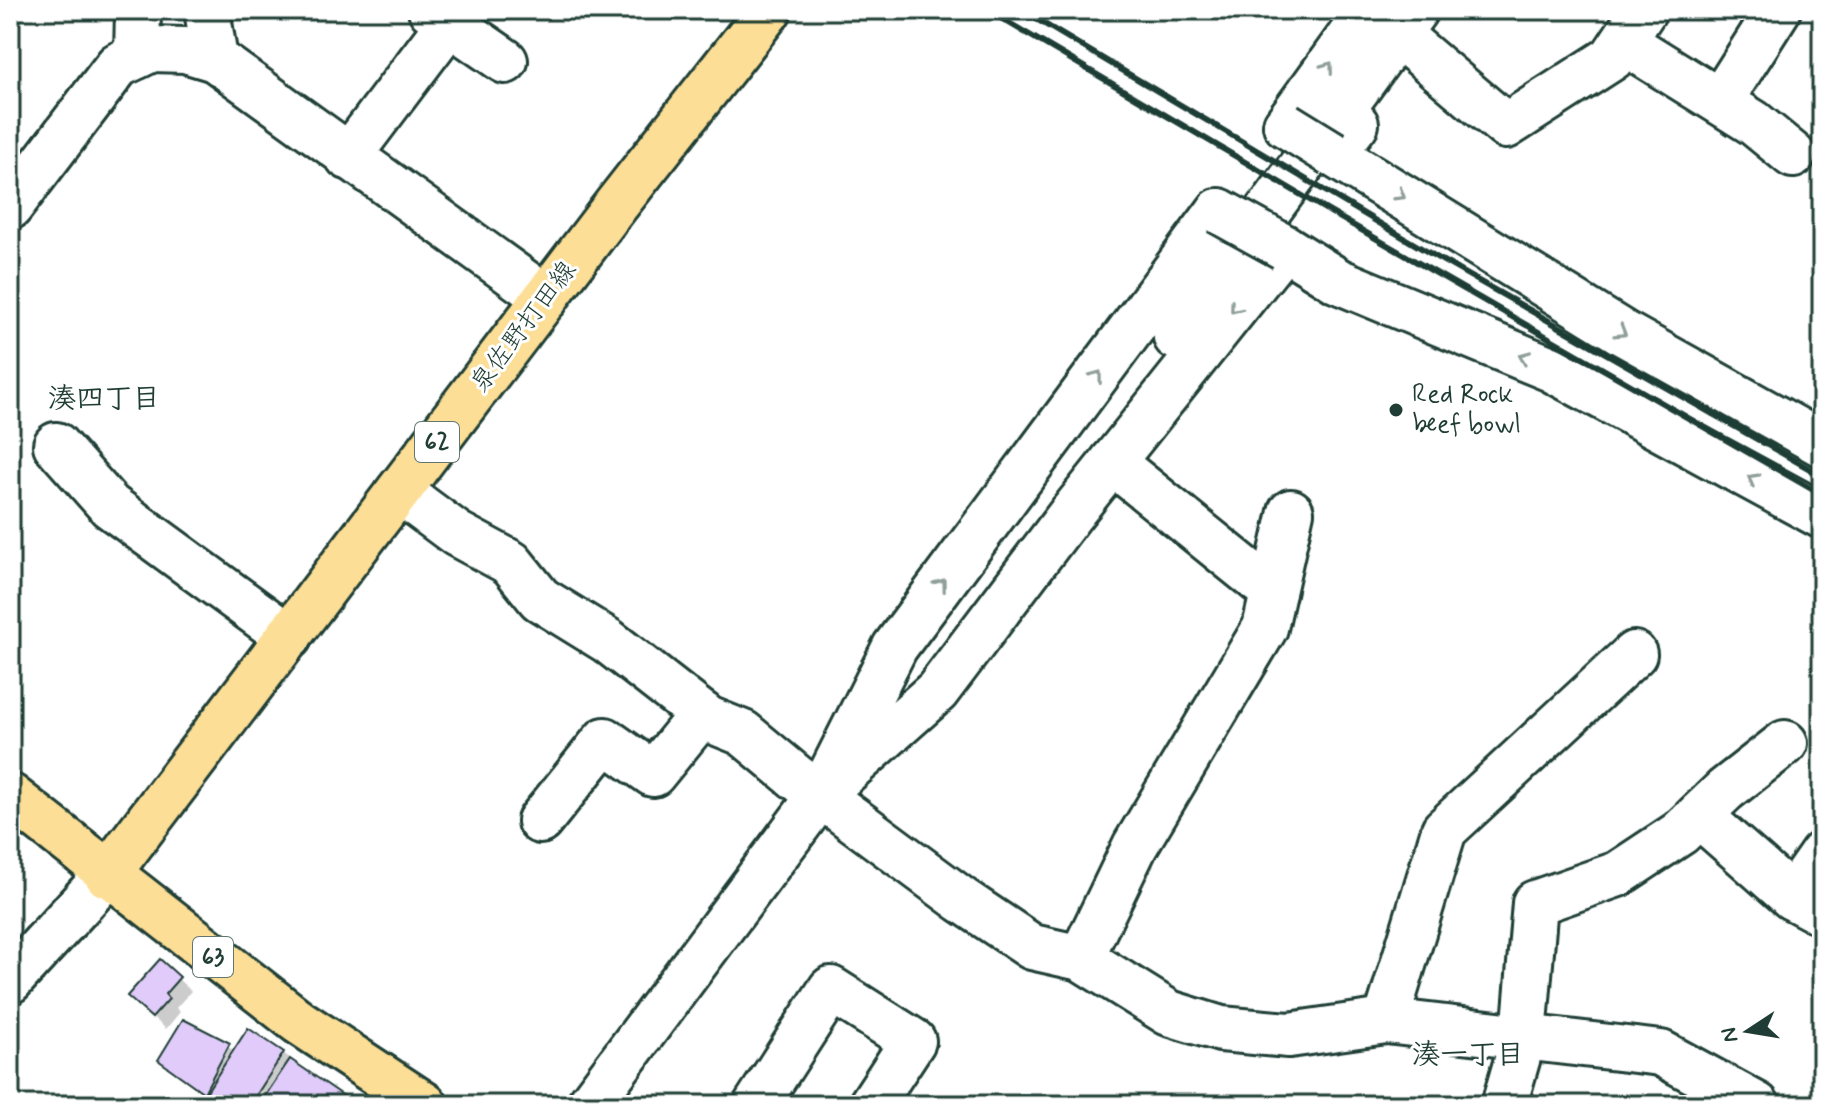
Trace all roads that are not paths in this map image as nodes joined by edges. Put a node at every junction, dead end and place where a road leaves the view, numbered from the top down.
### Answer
1 (138, 10) edge
2 (207, 10) edge
3 (769, 10) edge
4 (1369, 10) edge
5 (1440, 10) edge
6 (1778, 10) edge
7 (440, 16) edge
8 (1634, 26) edge
9 (1414, 28) edge
10 (137, 56) junction
11 (215, 59) junction
12 (505, 61) dead end
13 (1720, 101) junction
14 (1333, 154) junction
15 (1793, 155) dead end
16 (348, 157) junction
17 (10, 207) edge
18 (1284, 247) junction
19 (546, 298) junction
20 (1822, 444) edge
21 (56, 445) dead end
22 (1112, 462) junction
23 (399, 491) junction
24 (1291, 512) dead end
25 (1822, 516) edge
26 (1273, 592) junction
27 (289, 637) junction
28 (1634, 654) dead end
29 (702, 714) junction
30 (1785, 743) dead end
31 (821, 794) junction
32 (10, 796) edge
33 (1699, 815) junction
34 (540, 821) dead end
35 (1822, 854) edge
36 (107, 875) junction
37 (1807, 905) edge
38 (1081, 958) junction
39 (10, 981) edge
40 (1386, 1021) junction
41 (1524, 1036) junction
42 (425, 1105) edge
43 (589, 1105) edge
44 (756, 1105) edge
45 (871, 1105) edge
46 (1504, 1105) edge
47 (1757, 1105) edge

1 - 10 street
2 - 11 street
3 - 19 main road, 泉佐野打田線 / 62
14 -> 4 street, bridge
5 - 9 street
6 - 13 street
7 - 12 street
7 - 16 street
8 - 9 street
8 - 13 street
9 - 14 street
9 - 31 street
10 - 11 street
10 - 17 street
11 - 16 street
13 - 15 street
14 -> 20 street
16 - 19 street
18 -> 22 street
25 -> 18 street
31 -> 18 street, bridge
19 - 23 main road, 泉佐野打田線 / 62
21 - 27 street
22 - 26 street
22 - 31 street
23 - 27 main road, 泉佐野打田線 / 62
23 - 29 street
24 - 26 street
26 - 38 street
27 - 36 main road, 泉佐野打田線 / 62
28 - 40 street
29 - 31 street
29 - 34 street
30 - 33 street
31 - 38 street
31 - 43 street
32 - 36 main road, 63
33 - 37 street
33 - 41 street
35 - 37 street
36 - 39 street
36 - 42 main road, 63
38 - 40 street
40 - 41 street
41 - 46 street
41 - 47 street
44 - 45 street

